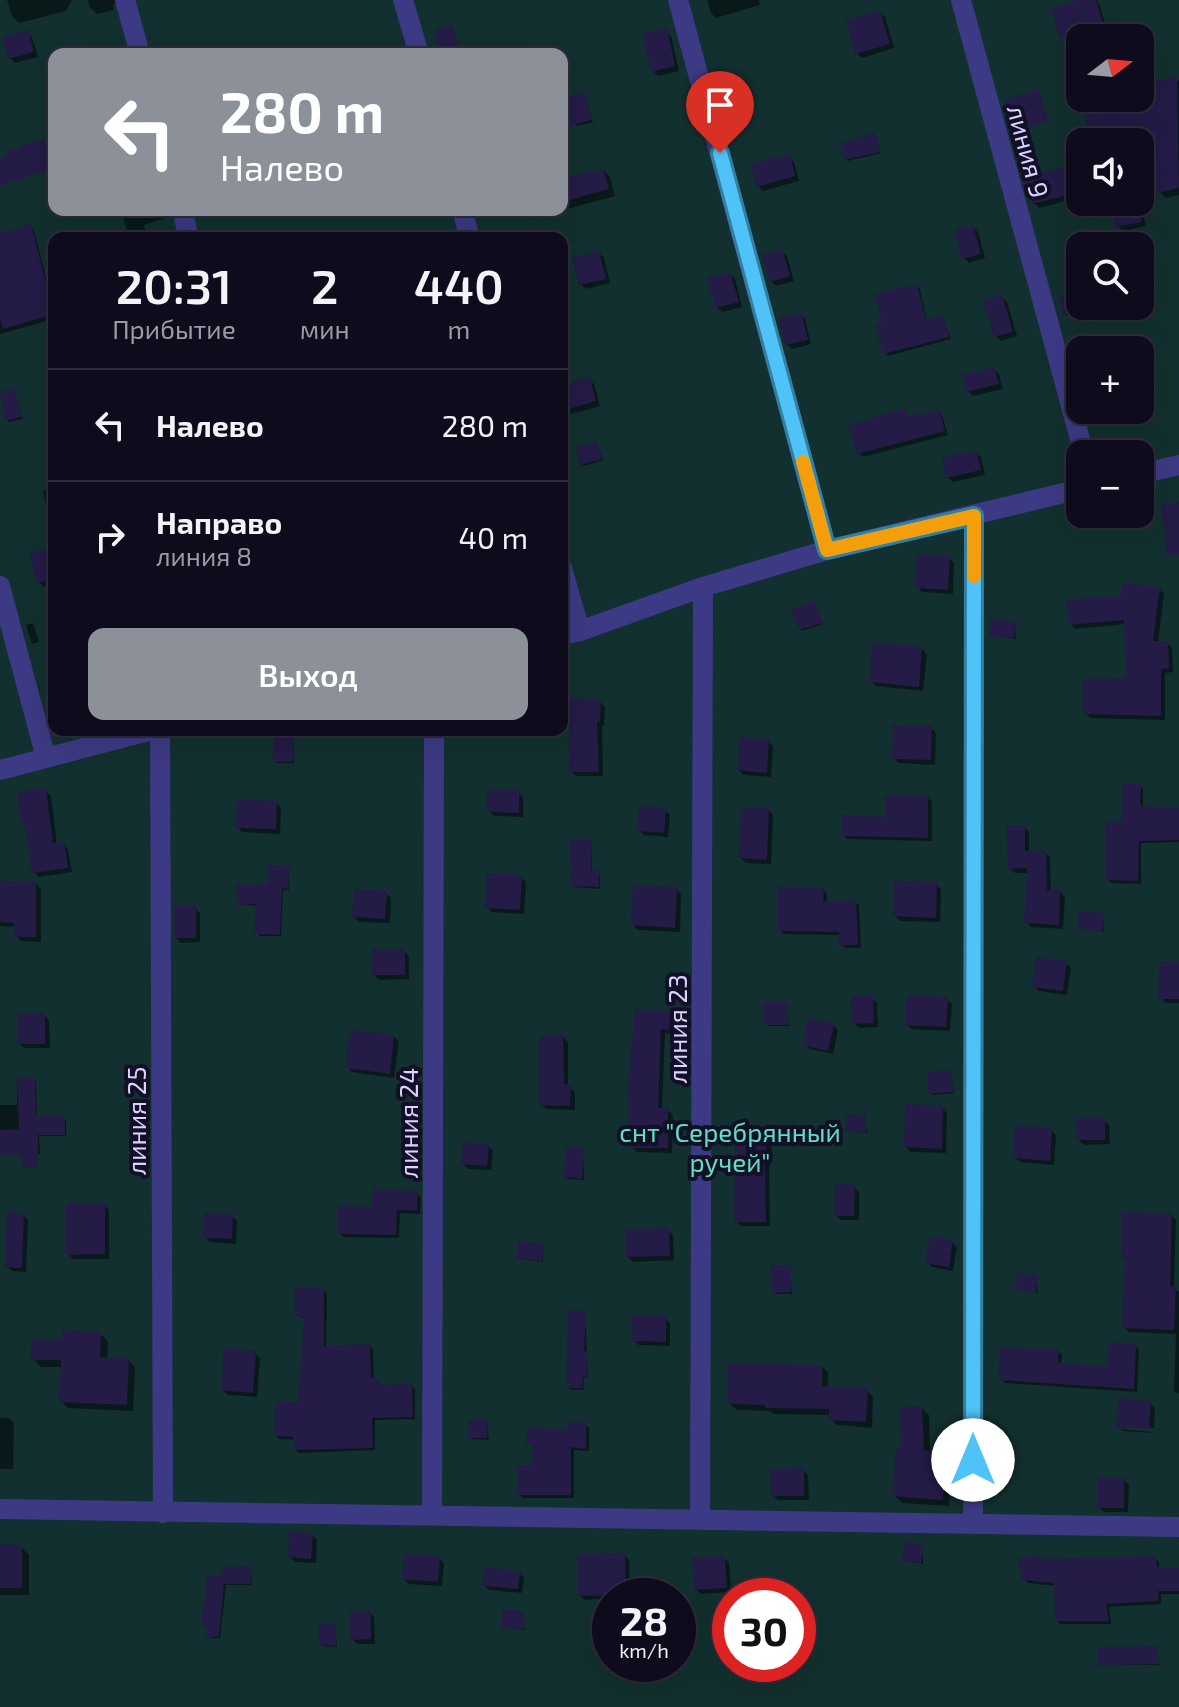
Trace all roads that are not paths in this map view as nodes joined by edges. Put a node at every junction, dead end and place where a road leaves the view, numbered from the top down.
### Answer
1 (125, 0) edge
2 (403, 0) edge
3 (678, 0) edge
4 (961, 0) edge
5 (138, 48) edge
6 (417, 48) edge
7 (1080, 440) edge
8 (1179, 465) edge
9 (1154, 471) edge
10 (1066, 493) edge
11 (974, 516) junction
12 (827, 550) junction
13 (0, 586) edge
14 (703, 587) junction
15 (568, 611) edge
16 (571, 633) edge
17 (129, 736) edge
18 (160, 736) edge
19 (434, 736) edge
20 (46, 758) junction
21 (0, 770) edge
22 (0, 1509) edge
23 (163, 1513) junction
24 (432, 1516) junction
25 (700, 1518) junction
26 (973, 1523) junction
27 (1179, 1527) edge

1 - 5 street
2 - 6 street
3 - 12 street
4 - 7 street, линия 9
8 - 9 street
10 - 11 street
11 - 12 street
11 - 26 street
12 - 14 street
13 - 20 street
14 - 16 street
14 - 25 street, линия 23
15 - 16 street
17 - 20 street
18 - 23 street, линия 25
19 - 24 street, линия 24
20 - 21 street
22 - 23 street
23 - 24 street
24 - 25 street
25 - 26 street
26 - 27 street

